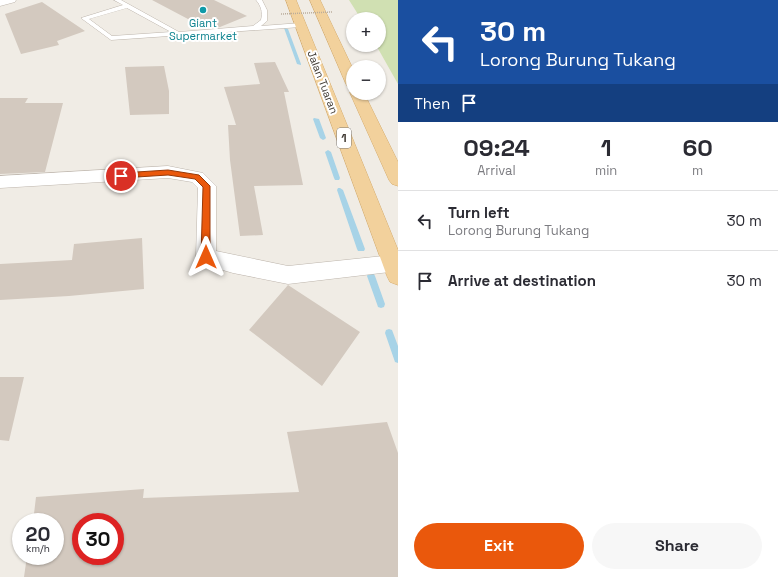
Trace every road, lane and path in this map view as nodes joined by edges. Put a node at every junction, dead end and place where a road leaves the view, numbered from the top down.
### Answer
1 (11, 0) edge
2 (117, 0) edge
3 (260, 0) edge
4 (291, 0) edge
5 (315, 0) edge
6 (0, 3) edge
7 (127, 6) junction
8 (332, 12) dead end
9 (281, 14) dead end
10 (300, 25) junction
11 (255, 28) junction
12 (177, 34) junction
13 (346, 68) edge
14 (346, 91) edge
15 (327, 94) junction
16 (361, 100) edge
17 (398, 180) edge
18 (0, 182) edge
19 (396, 270) edge

1 - 6 street
2 - 7 lane
3 - 11 lane
4 - 10 main road, Jalan Tuaran / 1
5 - 13 main road, Jalan Tuaran
7 - 12 lane
7 - 12 lane
8 - 9 path, bridge
10 - 11 lane
10 - 15 main road, Jalan Tuaran / 1
11 - 12 lane
14 - 15 main road
15 - 19 main road, Jalan Tuaran / 1
16 - 17 main road, Jalan Tuaran
18 - 19 street

